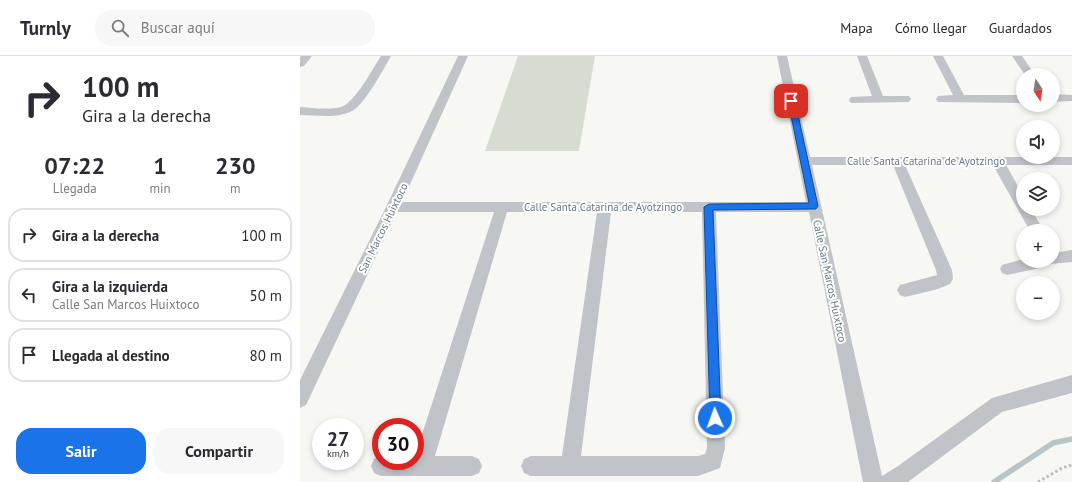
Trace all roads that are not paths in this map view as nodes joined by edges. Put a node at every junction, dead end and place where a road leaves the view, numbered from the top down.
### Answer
1 (307, 56) edge
2 (386, 56) edge
3 (463, 56) edge
4 (782, 56) edge
5 (862, 56) edge
6 (938, 56) edge
7 (1017, 56) edge
8 (300, 64) edge
9 (1025, 68) edge
10 (1060, 98) edge
11 (1069, 98) dead end
12 (879, 99) junction
13 (905, 99) dead end
14 (942, 99) dead end
15 (960, 99) junction
16 (1016, 99) edge
17 (855, 100) dead end
18 (300, 111) edge
19 (804, 161) junction
20 (897, 161) junction
21 (997, 161) junction
22 (1072, 161) edge
23 (1016, 194) edge
24 (813, 206) junction
25 (393, 207) junction
26 (502, 207) junction
27 (605, 207) junction
28 (709, 207) junction
29 (1072, 256) edge
30 (1060, 259) edge
31 (1016, 267) edge
32 (1007, 269) dead end
33 (905, 290) dead end
34 (1072, 384) edge
35 (300, 399) edge
36 (424, 460) edge
37 (424, 466) edge
38 (472, 466) dead end
39 (531, 466) dead end
40 (570, 466) junction
41 (873, 482) edge
42 (889, 482) edge

1 - 8 street
2 - 18 street
3 - 25 street, San Marcos Huixtoco
4 - 19 street, Calle San Marcos Huixtoco
5 - 12 street
6 - 15 street
7 - 9 street
10 - 11 street
12 - 13 street
12 - 17 street
14 - 15 street
15 - 16 street
19 - 20 street, Calle Santa Catarina de Ayotzingo
19 - 24 street, Calle San Marcos Huixtoco
20 - 21 street, Calle Santa Catarina de Ayotzingo
20 - 33 street
21 - 22 street, Calle Santa Catarina de Ayotzingo
21 - 23 street
24 - 28 street, Calle Santa Catarina de Ayotzingo
24 - 41 street, Calle San Marcos Huixtoco
25 - 26 street, Calle Santa Catarina de Ayotzingo
25 - 35 street, San Marcos Huixtoco
26 - 27 street, Calle Santa Catarina de Ayotzingo
26 - 36 street
27 - 28 street, Calle Santa Catarina de Ayotzingo
27 - 40 street
28 - 40 street
29 - 30 street
31 - 32 street
34 - 42 street
37 - 38 street
39 - 40 street

